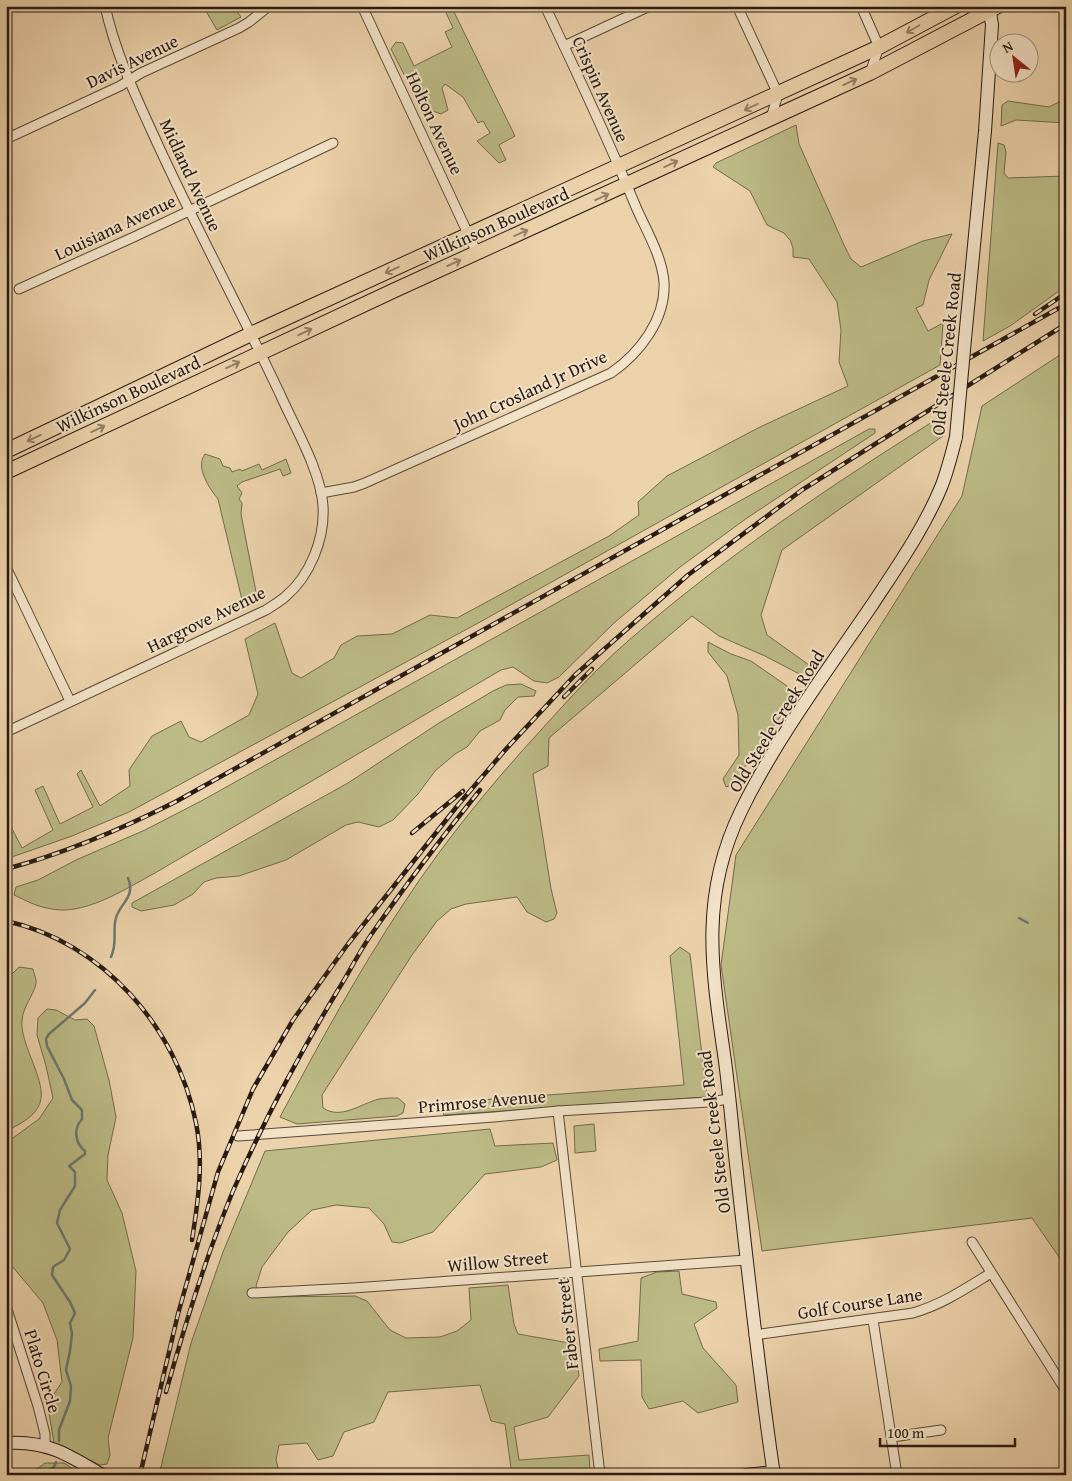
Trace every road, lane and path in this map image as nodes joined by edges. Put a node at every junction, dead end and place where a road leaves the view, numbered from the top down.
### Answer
1 (105, 6) edge
2 (269, 6) edge
3 (362, 6) edge
4 (545, 6) edge
5 (650, 6) edge
6 (737, 6) edge
7 (861, 6) edge
8 (956, 6) edge
9 (993, 8) edge
10 (564, 46) junction
11 (879, 47) junction
12 (870, 73) junction
13 (129, 80) junction
14 (778, 94) junction
15 (771, 118) junction
16 (6, 139) edge
17 (333, 143) dead end
18 (619, 167) junction
19 (627, 185) junction
20 (190, 211) junction
21 (469, 236) junction
22 (477, 253) junction
23 (19, 289) dead end
24 (251, 334) junction
25 (260, 352) junction
26 (6, 451) edge
27 (6, 472) edge
28 (321, 492) junction
29 (6, 567) edge
30 (70, 701) junction
31 (6, 732) edge
32 (729, 1099) junction
33 (558, 1110) junction
34 (238, 1136) dead end
35 (972, 1242) dead end
36 (746, 1260) junction
37 (577, 1271) junction
38 (991, 1273) junction
39 (252, 1293) dead end
40 (6, 1306) edge
41 (873, 1320) junction
42 (754, 1335) junction
43 (1066, 1391) edge
44 (941, 1430) dead end
45 (892, 1437) junction
46 (6, 1443) edge
47 (45, 1446) junction
48 (773, 1474) edge
49 (102, 1475) edge
50 (600, 1475) edge
51 (746, 1475) edge
52 (897, 1475) edge

1 - 13 street, Midland Avenue
2 - 13 street, Davis Avenue
3 - 21 street, Holton Avenue
4 - 10 street, Crispin Avenue
5 - 10 street
6 - 14 street
7 - 11 street
8 -> 11 main road, Wilkinson Boulevard
9 - 12 main road, Wilkinson Boulevard
9 - 32 main road, Old Steele Creek Road, bridge
10 - 18 street, Crispin Avenue
11 - 12 street
11 - 14 main road, Wilkinson Boulevard
15 -> 12 main road, Wilkinson Boulevard
13 - 16 street, Davis Avenue
13 - 20 street, Midland Avenue
14 - 15 street
14 -> 18 main road, Wilkinson Boulevard
19 -> 15 main road, Wilkinson Boulevard
17 - 20 street, Louisiana Avenue
18 - 19 street, Crispin Avenue
18 - 21 main road, Wilkinson Boulevard
22 -> 19 main road, Wilkinson Boulevard
19 - 28 street, John Crosland Jr Drive
20 - 23 street, Louisiana Avenue
20 - 24 street, Midland Avenue
21 - 22 street, Holton Avenue
21 -> 24 main road, Wilkinson Boulevard
25 -> 22 main road, Wilkinson Boulevard
24 - 25 street, Midland Avenue
24 -> 26 main road, Wilkinson Boulevard
27 -> 25 main road, Wilkinson Boulevard
25 - 28 street, Hargrove Avenue
28 - 30 street, Hargrove Avenue
29 - 30 street
30 - 31 street, Hargrove Avenue
32 - 33 street, Primrose Avenue
32 - 36 main road, Old Steele Creek Road
33 - 34 street, Primrose Avenue
33 - 37 street, Faber Street
35 - 38 street
36 - 37 street, Willow Street
36 - 42 main road, Old Steele Creek Road
37 - 39 street, Willow Street
37 - 50 street, Faber Street
38 - 41 street, Golf Course Lane
38 - 43 street
40 - 47 street, Plato Circle
41 - 42 street, Golf Course Lane
41 - 45 street
42 - 48 main road, Old Steele Creek Road
44 - 45 street
45 - 52 street
46 - 47 main road
47 - 49 main road
48 - 51 main road

